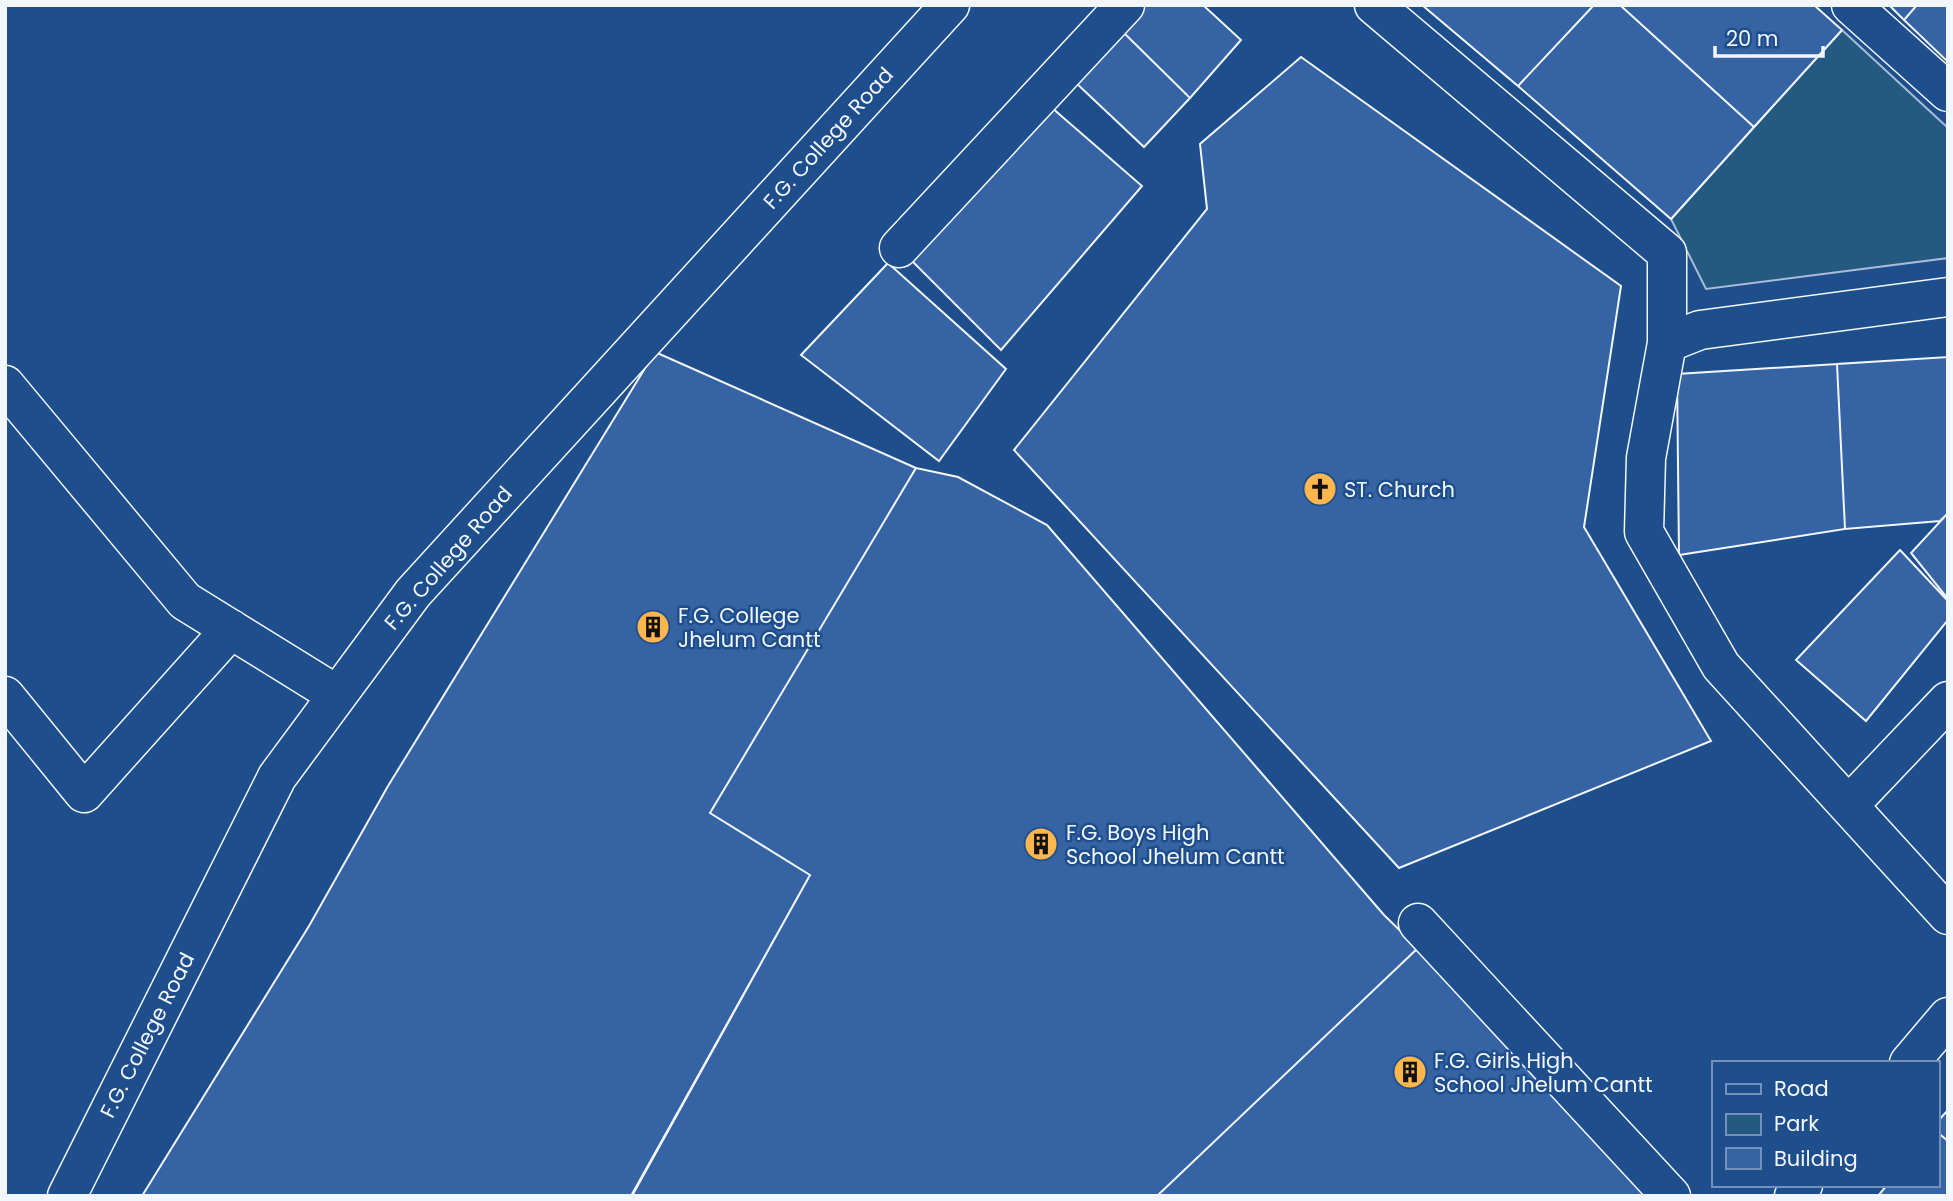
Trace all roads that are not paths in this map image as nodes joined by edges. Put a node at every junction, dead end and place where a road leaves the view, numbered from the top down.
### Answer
1 (950, 5) edge
2 (1125, 5) edge
3 (1374, 5) edge
4 (1851, 5) edge
5 (1948, 92) edge
6 (899, 248) dead end
7 (1948, 297) edge
8 (1667, 343) junction
9 (5, 385) edge
10 (231, 629) junction
11 (337, 695) junction
12 (5, 696) edge
13 (1948, 701) edge
14 (1849, 805) junction
15 (1948, 915) edge
16 (1418, 923) dead end
17 (1948, 1017) edge
18 (1911, 1061) edge
19 (67, 1196) edge
20 (1671, 1196) edge

1 - 11 street, F.G. College Road
2 - 6 street
3 - 8 street
4 - 5 street
7 - 8 street
8 - 14 street
9 - 10 street
10 - 11 street
10 - 12 street
11 - 19 street, F.G. College Road
13 - 14 street
14 - 15 street
16 - 20 street
17 - 18 street

